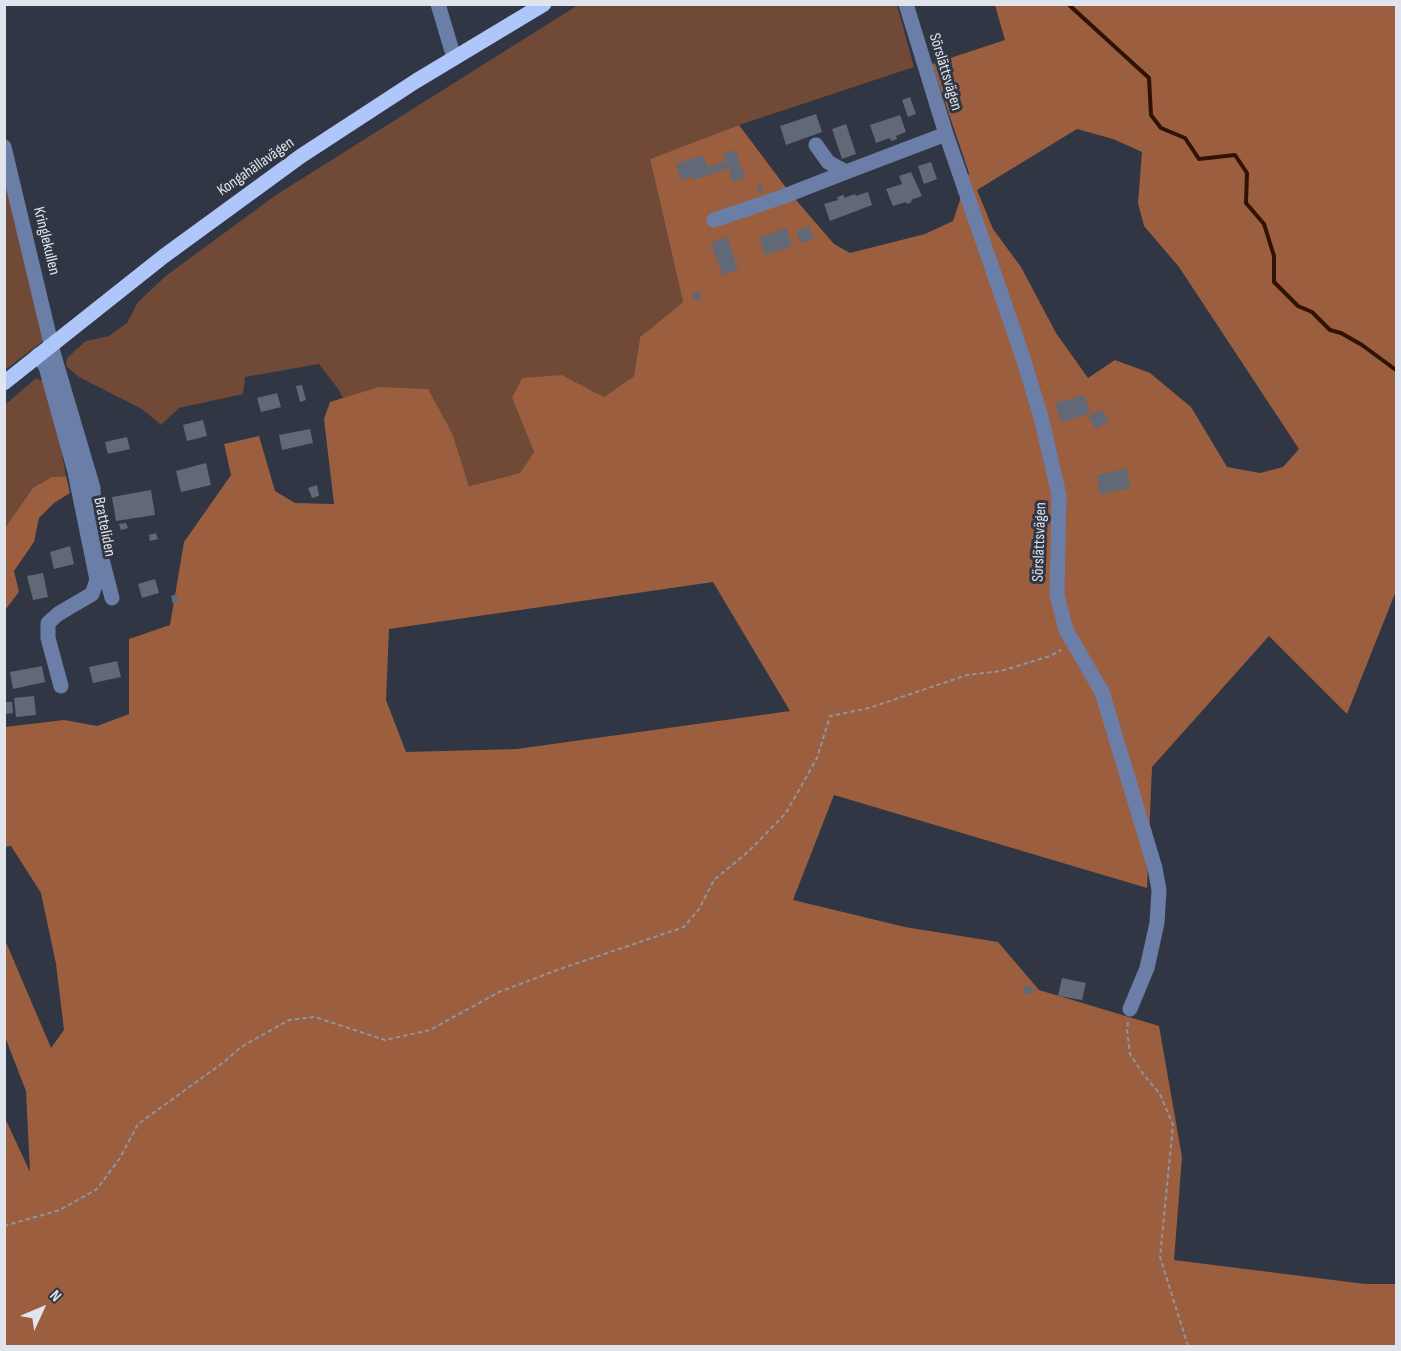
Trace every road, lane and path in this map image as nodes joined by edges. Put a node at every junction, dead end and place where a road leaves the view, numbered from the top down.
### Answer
1 (438, 4) edge
2 (544, 4) edge
3 (906, 4) edge
4 (455, 57) junction
5 (946, 134) junction
6 (816, 145) dead end
7 (4, 147) edge
8 (846, 172) junction
9 (714, 220) dead end
10 (53, 344) junction
11 (38, 355) junction
12 (4, 383) edge
13 (112, 598) dead end
14 (1073, 644) junction
15 (61, 686) dead end
16 (1130, 1009) joint
17 (4, 1226) edge
18 (1188, 1347) edge

1 - 4 street
2 - 4 main road, Kongahällavägen
3 - 5 street, Sörslättsvägen
4 - 10 main road, Kongahällavägen
5 - 8 street
5 - 14 street, Sörslättsvägen
6 - 8 street
7 - 10 street, Kringlekullen
8 - 9 street
10 - 11 main road, Kongahällavägen
10 - 13 street, Bratteliden
11 - 12 main road, Kongahällavägen
11 - 15 street, Bratteliden
14 - 16 street, Sörslättsvägen
14 - 17 path
16 - 18 path

